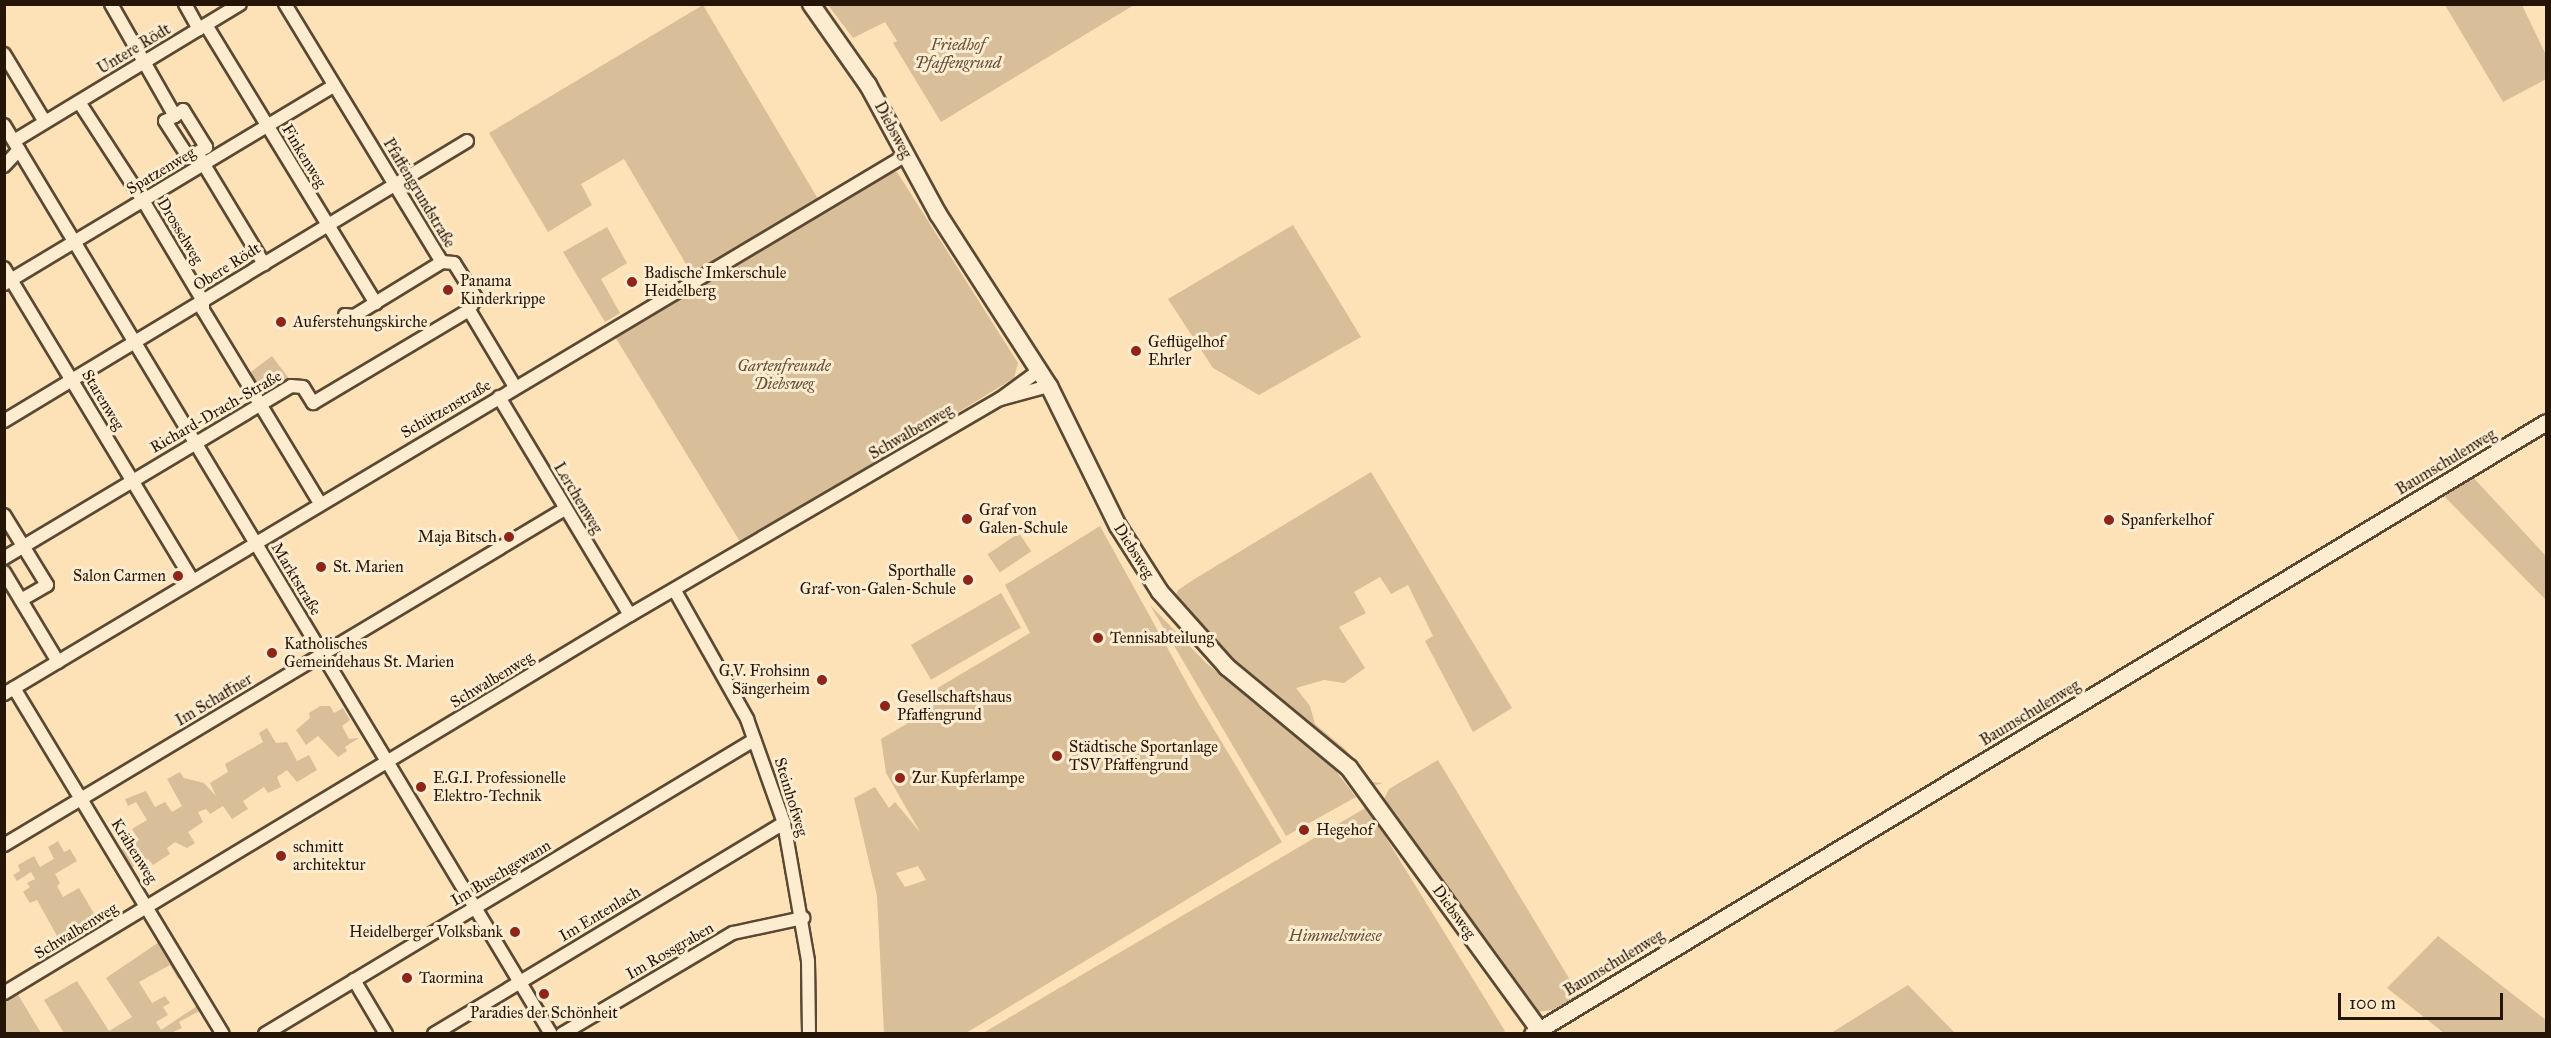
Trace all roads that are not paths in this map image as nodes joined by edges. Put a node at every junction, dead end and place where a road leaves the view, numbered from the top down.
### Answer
1 (111, 4) edge
2 (185, 4) edge
3 (240, 4) edge
4 (285, 4) edge
5 (812, 4) edge
6 (202, 27) junction
7 (4, 54) edge
8 (144, 62) junction
9 (334, 86) junction
10 (79, 102) junction
11 (175, 116) junction
12 (45, 122) junction
13 (4, 125) edge
14 (267, 126) junction
15 (467, 141) dead end
16 (16, 146) junction
17 (906, 155) junction
18 (201, 158) junction
19 (4, 166) edge
20 (394, 185) junction
21 (144, 202) junction
22 (327, 226) junction
23 (75, 242) junction
24 (442, 262) junction
25 (264, 264) junction
26 (4, 268) edge
27 (8, 282) edge
28 (203, 301) junction
29 (376, 303) junction
30 (469, 310) junction
31 (345, 315) dead end
32 (135, 342) junction
33 (1034, 375) junction
34 (72, 380) junction
35 (1049, 386) junction
36 (515, 387) junction
37 (499, 398) junction
38 (1000, 399) junction
39 (260, 404) junction
40 (5, 419) edge
41 (2547, 422) edge
42 (195, 443) junction
43 (133, 481) junction
44 (320, 503) junction
45 (565, 509) junction
46 (4, 515) edge
47 (255, 542) junction
48 (24, 547) junction
49 (4, 558) edge
50 (4, 572) edge
51 (192, 580) junction
52 (675, 591) junction
53 (21, 600) junction
54 (630, 615) junction
55 (322, 654) junction
56 (58, 662) junction
57 (9, 691) edge
58 (754, 740) junction
59 (387, 763) junction
60 (81, 799) junction
61 (784, 823) junction
62 (4, 845) edge
63 (149, 907) junction
64 (474, 908) junction
65 (803, 918) junction
66 (354, 980) junction
67 (520, 982) junction
68 (4, 993) edge
69 (1537, 1032) edge
70 (223, 1034) edge
71 (265, 1034) edge
72 (386, 1034) edge
73 (434, 1034) edge
74 (551, 1034) edge
75 (562, 1034) edge
76 (809, 1034) edge

1 - 8 street
2 - 6 street, Finkenweg
3 - 6 street, Untere Rödt
4 - 9 street, Pfaffengrundstraße
5 - 17 main road, Diebsweg
6 - 8 street, Untere Rödt
6 - 14 street, Finkenweg
7 - 12 street
8 - 10 street, Untere Rödt
8 - 11 street
9 - 14 street, Spatzenweg
9 - 20 street, Pfaffengrundstraße
10 - 12 street, Untere Rödt
10 - 21 street, Drosselweg
11 - 18 street
11 - 18 street
12 - 16 street, Untere Rödt
13 - 16 street, Marktstraße
14 - 18 street, Spatzenweg
14 - 22 street, Finkenweg
15 - 20 street, Obere Rödt
16 - 19 street
16 - 23 street, Marktstraße
17 - 33 main road, Diebsweg
17 - 36 street, Schützenstraße
18 - 21 street, Spatzenweg
18 - 25 street
20 - 22 street, Obere Rödt
20 - 24 street, Pfaffengrundstraße
21 - 23 street, Spatzenweg
21 - 28 street, Drosselweg
22 - 25 street, Obere Rödt
22 - 29 street, Finkenweg
23 - 27 street, Spatzenweg
23 - 32 street, Marktstraße
24 - 29 street
24 - 30 street, Pfaffengrundstraße
25 - 28 street, Obere Rödt
26 - 27 street, Starenweg
27 - 34 street, Starenweg
28 - 32 street, Obere Rödt
28 - 39 street, Drosselweg
29 - 31 street
30 - 36 street, Pfaffengrundstraße
30 - 39 street, Richard-Drach-Straße
32 - 34 street, Obere Rödt
32 - 42 street, Marktstraße
33 - 35 main road, Diebsweg
33 - 38 street, Schwalbenweg
34 - 40 street, Obere Rödt
34 - 43 street, Starenweg
35 - 38 street, Schwalbenweg
35 - 69 main road, Diebsweg
36 - 37 street, Schützenstraße
37 - 44 street, Schützenstraße
37 - 45 street, Lerchenweg
38 - 52 street, Schwalbenweg
39 - 42 street, Richard-Drach-Straße
39 - 44 street, Drosselweg
41 - 69 street, Baumschulenweg
42 - 43 street, Richard-Drach-Straße
42 - 47 street, Marktstraße
43 - 48 street, Richard-Drach-Straße
43 - 51 street, Starenweg
44 - 47 street, Schützenstraße
45 - 54 street, Lerchenweg
45 - 55 street, Im Schaffner
46 - 48 street
47 - 51 street, Schützenstraße
47 - 55 street, Marktstraße
48 - 49 street, Richard-Drach-Straße
48 - 53 street
50 - 53 street
51 - 56 street, Schützenstraße
52 - 54 street, Schwalbenweg
52 - 58 street, Steinhofweg
53 - 56 street
54 - 59 street, Schwalbenweg
55 - 59 street, Marktstraße
55 - 60 street, Im Schaffner
56 - 57 street, Schützenstraße
57 - 60 street, Krähenweg
58 - 61 street, Steinhofweg
58 - 64 street, Im Buschgewann
59 - 63 street, Schwalbenweg
59 - 64 street, Marktstraße
60 - 62 street, Im Schaffner
60 - 63 street, Krähenweg
61 - 65 street, Steinhofweg
61 - 67 street, Im Entenlach
63 - 68 street, Schwalbenweg
63 - 70 street, Krähenweg
64 - 66 street, Im Buschgewann
64 - 67 street, Marktstraße
65 - 75 street, Im Rossgraben
65 - 76 street, Steinhofweg
66 - 71 street, Im Buschgewann
66 - 72 street
67 - 73 street, Im Entenlach
67 - 74 street, Marktstraße

